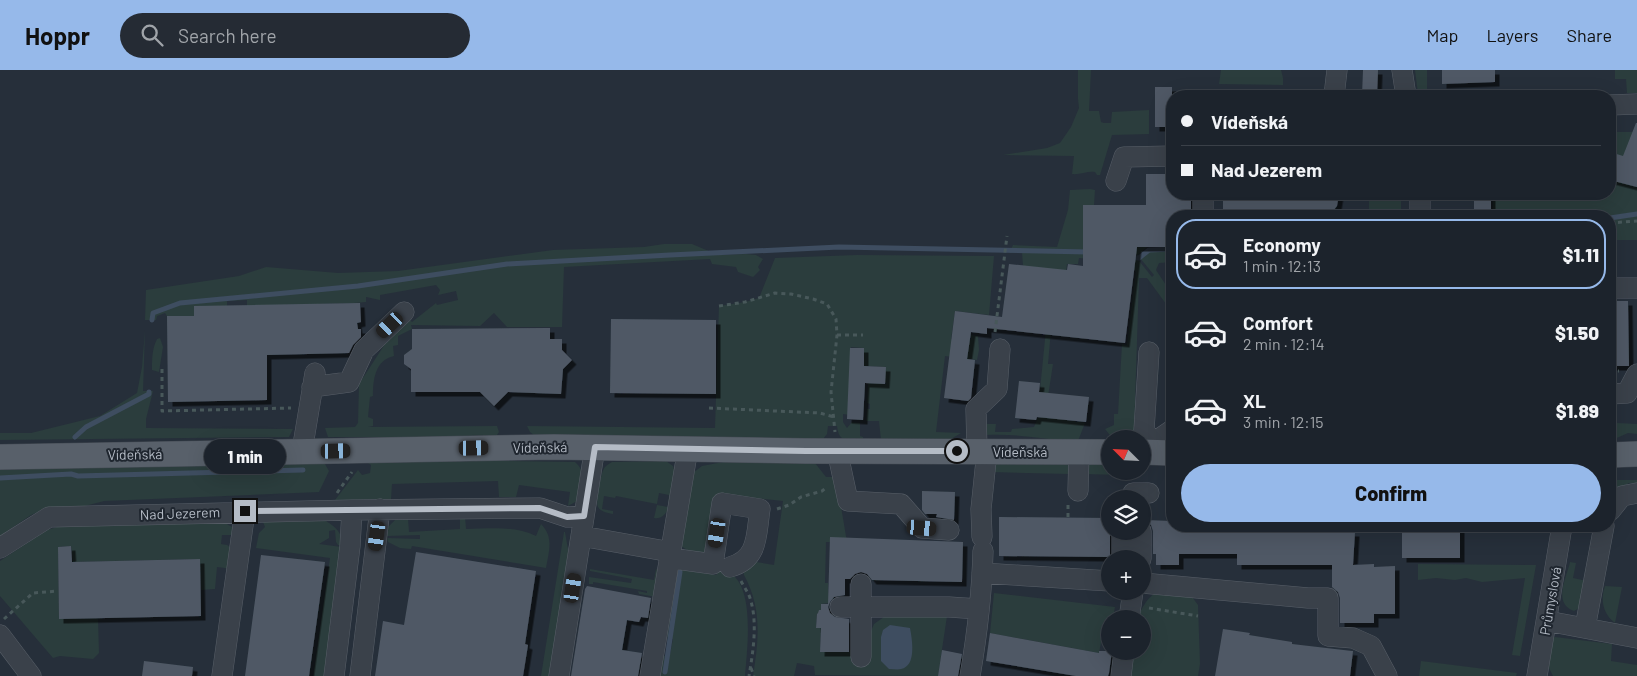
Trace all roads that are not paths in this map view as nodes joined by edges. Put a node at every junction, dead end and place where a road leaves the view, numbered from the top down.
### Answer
1 (1337, 70) edge
2 (1402, 70) edge
3 (1335, 90) edge
4 (1405, 90) edge
5 (1637, 104) edge
6 (1616, 105) edge
7 (1166, 156) edge
8 (1116, 181) dead end
9 (1616, 288) edge
10 (1637, 288) edge
11 (404, 312) dead end
12 (1000, 349) road end
13 (1149, 352) dead end
14 (1637, 374) edge
15 (1618, 394) edge
16 (1166, 436) edge
17 (595, 447) junction
18 (688, 448) junction
19 (1153, 449) edge
20 (302, 451) junction
21 (982, 451) junction
22 (1079, 451) junction
23 (1101, 452) edge
24 (1637, 454) edge
25 (1616, 455) edge
26 (0, 457) edge
27 (838, 459) junction
28 (1637, 493) edge
29 (1073, 499) road end
30 (1616, 504) edge
31 (380, 509) junction
32 (352, 510) junction
33 (245, 511) junction
34 (582, 526) junction
35 (949, 530) dead end
36 (1561, 532) edge
37 (1603, 532) edge
38 (0, 548) edge
39 (670, 555) junction
40 (730, 567) road end
41 (982, 572) junction
42 (1101, 580) edge
43 (861, 584) dead end
44 (1151, 584) edge
45 (840, 607) dead end
46 (861, 607) junction
47 (978, 609) junction
48 (1546, 621) junction
49 (1585, 628) junction
50 (1636, 634) edge
51 (0, 635) edge
52 (861, 657) dead end
53 (1123, 660) edge
54 (31, 676) edge
55 (222, 676) edge
56 (334, 676) edge
57 (360, 676) edge
58 (559, 676) edge
59 (650, 676) edge
60 (970, 676) edge
61 (1120, 676) edge
62 (1387, 676) edge
63 (1537, 676) edge

1 - 3 street
2 - 4 street
5 - 6 street
7 - 8 street
9 - 10 street
11 - 20 street
12 - 21 street
13 - 19 street
14 - 15 street
16 - 19 street
17 - 18 main road, Vídeňská
17 - 20 main road, Vídeňská
17 - 34 street
18 - 27 main road, Vídeňská
18 - 39 street
20 - 26 main road, Vídeňská
21 - 22 main road, Vídeňská
21 - 27 main road, Vídeňská
21 - 41 street
22 - 23 main road, Vídeňská
22 - 29 street
24 - 25 main road
27 - 35 street
28 - 30 street
31 - 32 street, Nad Jezerem
31 - 34 street, Nad Jezerem
31 - 57 street
32 - 33 street, Nad Jezerem
32 - 56 street
33 - 38 street, Nad Jezerem
33 - 55 street
34 - 39 street, Nad Jezerem
34 - 58 street
36 - 48 street, Průmyslová
37 - 49 street
39 - 40 street, Nad Jezerem
39 - 59 street
41 - 42 street
41 - 47 street
43 - 46 street
44 - 62 street
45 - 46 street
46 - 47 street
46 - 52 street
47 - 60 street
48 - 49 street
48 - 63 street, Průmyslová
49 - 50 street
51 - 54 street
53 - 61 street

